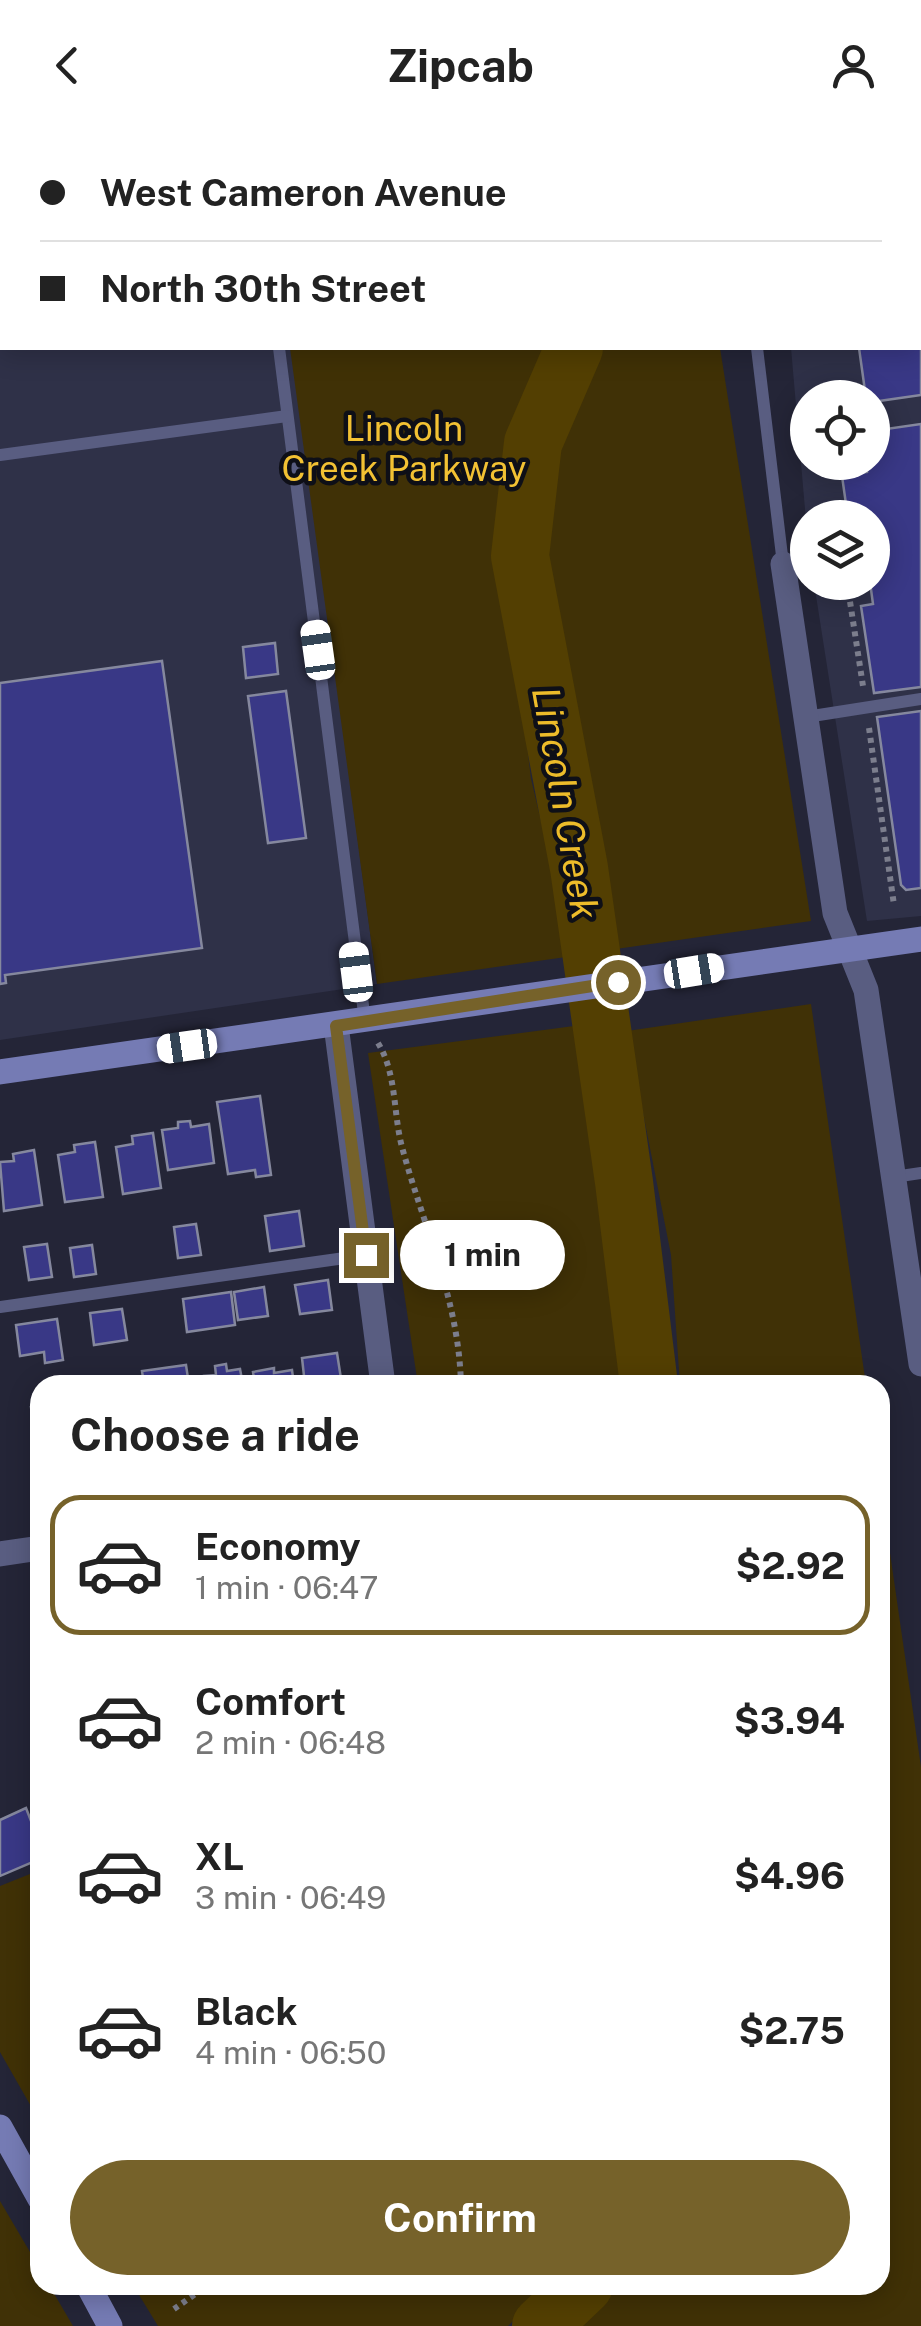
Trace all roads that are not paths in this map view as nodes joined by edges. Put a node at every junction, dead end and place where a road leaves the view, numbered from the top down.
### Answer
1 (279, 350) edge
2 (758, 350) edge
3 (287, 416) junction
4 (0, 454) edge
5 (784, 564) joint
6 (921, 700) edge
7 (806, 717) junction
8 (921, 939) edge
9 (852, 949) junction
10 (365, 1021) junction
11 (336, 1026) junction
12 (0, 1072) edge
13 (921, 1173) edge
14 (894, 1177) junction
15 (366, 1255) junction
16 (0, 1307) edge
17 (921, 1364) edge
18 (382, 1375) edge
19 (30, 1550) edge
20 (0, 1554) edge
21 (0, 2127) edge
22 (30, 2181) edge
23 (93, 2295) edge
24 (110, 2326) edge

1 - 3 lane
2 - 5 lane
3 - 4 lane
3 - 10 lane
5 - 7 street
6 - 7 lane
7 - 9 street
8 - 9 street
9 - 10 street
9 - 14 street
10 - 11 street
11 - 12 street
11 - 15 street
13 - 14 lane
14 - 17 street
15 - 16 lane
15 - 18 street
19 - 20 street
21 - 22 street
23 - 24 street

